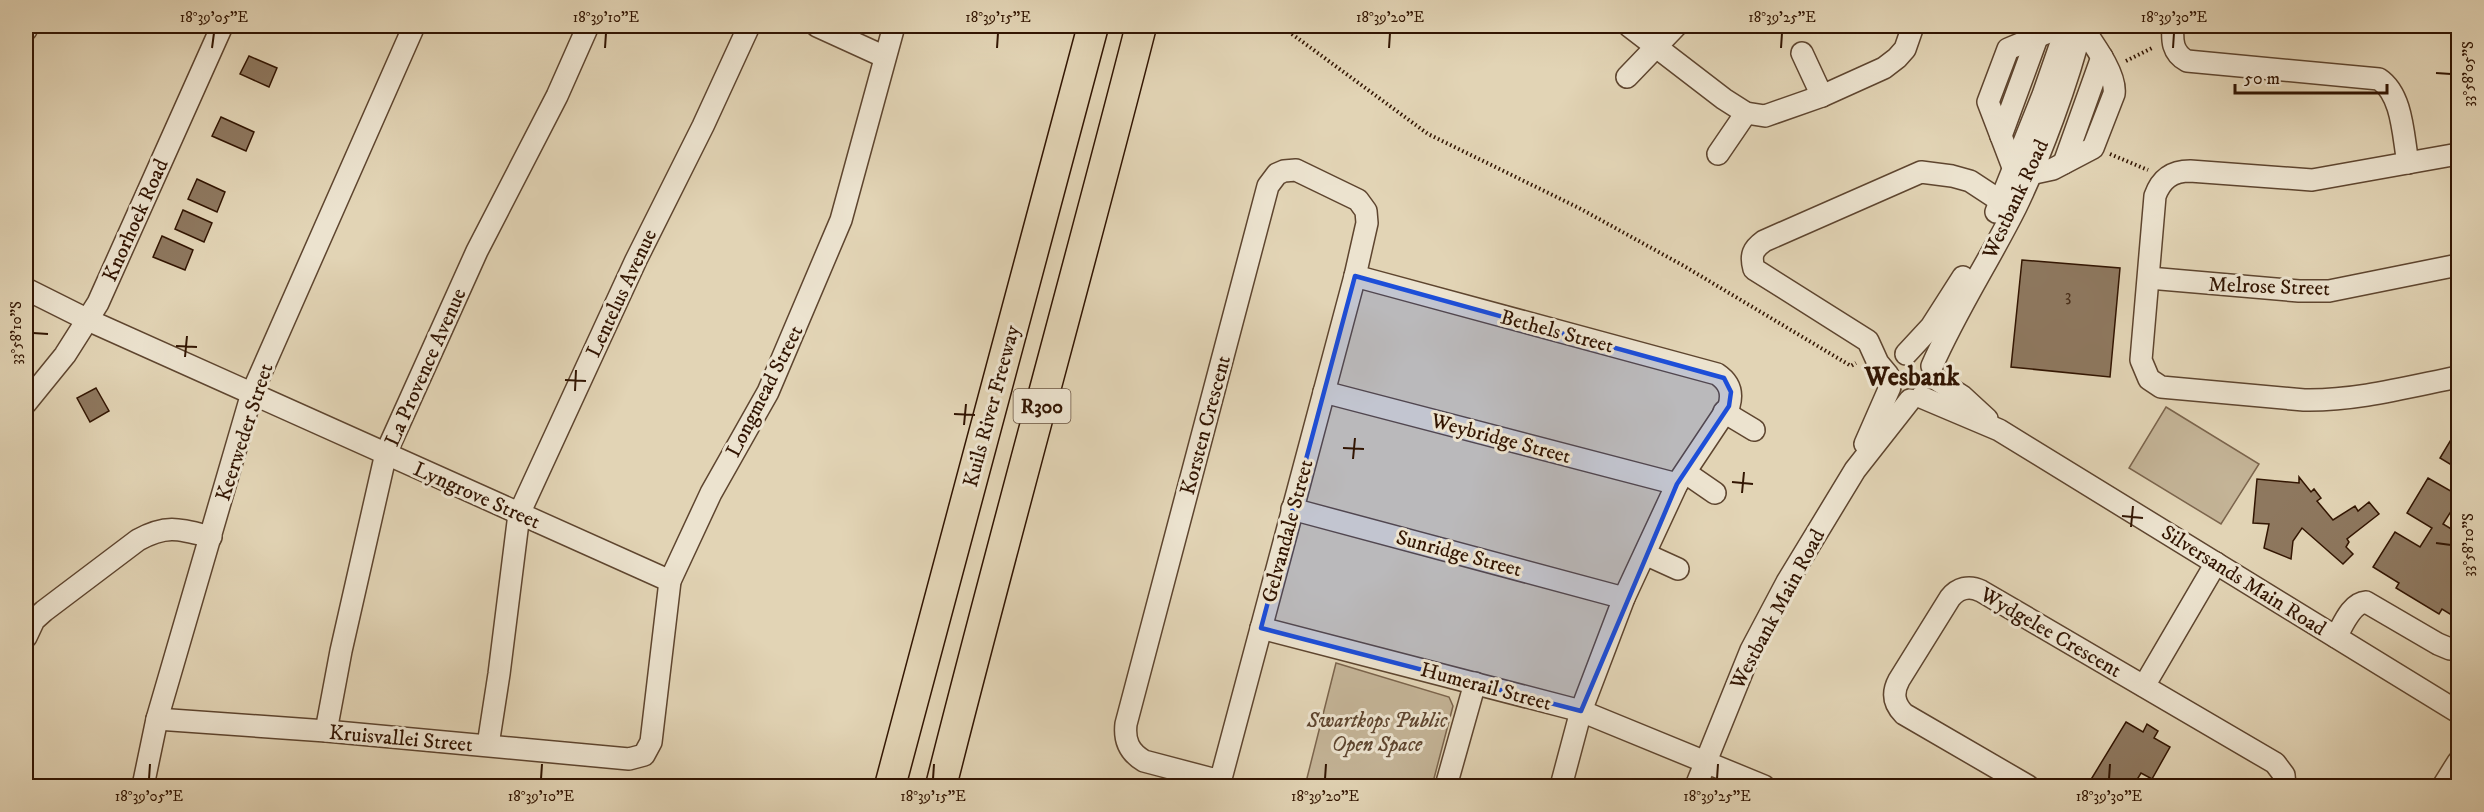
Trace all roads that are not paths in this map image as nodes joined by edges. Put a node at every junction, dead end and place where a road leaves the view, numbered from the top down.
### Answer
1 (28, 26) edge
2 (222, 26) edge
3 (414, 26) edge
4 (588, 26) edge
5 (749, 26) edge
6 (817, 26) edge
7 (894, 26) edge
8 (1093, 26) edge
9 (1141, 26) edge
10 (1629, 26) edge
11 (1676, 26) edge
12 (1913, 26) edge
13 (2073, 26) edge
14 (26, 30) edge
15 (2172, 33) edge
16 (1657, 46) junction
17 (1802, 53) dead end
18 (885, 57) junction
19 (1627, 77) dead end
20 (1822, 96) junction
21 (1746, 113) junction
22 (1718, 154) dead end
23 (2458, 154) edge
24 (2408, 164) junction
25 (2022, 172) junction
26 (2002, 202) junction
27 (2458, 265) edge
28 (1355, 276) junction
29 (2149, 278) junction
30 (26, 289) edge
31 (88, 320) junction
32 (1906, 354) junction
33 (1933, 372) junction
34 (2458, 377) edge
35 (1889, 381) junction
36 (1324, 392) junction
37 (252, 393) junction
38 (1915, 399) junction
39 (26, 403) edge
40 (1724, 412) junction
41 (1754, 430) dead end
42 (1999, 430) junction
43 (386, 453) junction
44 (1855, 470) junction
45 (1682, 478) junction
46 (1715, 493) dead end
47 (1292, 509) junction
48 (519, 514) junction
49 (211, 537) junction
50 (1645, 554) junction
51 (2216, 563) junction
52 (1678, 569) dead end
53 (669, 581) junction
54 (1624, 598) junction
55 (1261, 628) junction
56 (26, 637) edge
57 (2336, 637) junction
58 (2458, 649) edge
59 (1475, 683) junction
60 (2144, 686) junction
61 (1581, 711) junction
62 (2458, 712) edge
63 (158, 719) junction
64 (326, 731) junction
65 (488, 745) junction
66 (644, 755) joint
67 (1705, 762) junction
68 (2458, 762) edge
69 (1219, 784) edge
70 (143, 786) edge
71 (890, 786) edge
72 (941, 786) edge
73 (1446, 786) edge
74 (1561, 786) edge
75 (1696, 786) edge
76 (1764, 786) edge
77 (2028, 786) edge
78 (2285, 786) edge
79 (2443, 786) edge

1 - 14 street
2 - 31 street, Knorhoek Road
3 - 37 street, Keerweder Street
4 - 43 street, La Provence Avenue
5 - 48 street, Lentelus Avenue
6 - 18 street
7 - 18 street, Longmead Street
8 - 71 highway, Kuils River Freeway / R300
9 - 72 highway, R300
10 - 16 street
11 - 16 street
12 - 20 street
13 - 25 street, Westbank Road
13 - 25 street
13 - 25 street
15 - 24 street
16 - 19 street
16 - 21 street
17 - 20 street
18 - 53 street, Longmead Street
20 - 21 street
21 - 22 street
23 - 24 street
24 - 29 street
25 - 26 street, Westbank Road
25 - 33 street, Westbank Road
26 - 32 street, Westbank Road
26 - 35 street
27 - 29 street, Melrose Street
28 - 36 street, Gelvandale Street
28 - 40 street, Bethels Street
28 - 69 street, Korsten Crescent
29 - 34 street
30 - 31 street, Lyngrove Street
31 - 37 street, Lyngrove Street
31 - 39 street, Knorhoek Road
32 - 33 street
32 - 35 street
33 - 38 street
33 - 42 street, Silversands Main Road
35 - 38 street
35 - 44 street, Westbank Main Road
36 - 45 street, Weybridge Street
36 - 47 street, Gelvandale Street
37 - 43 street, Lyngrove Street
37 - 49 street, Keerweder Street
38 - 42 street, Silversands Main Road
38 - 44 street, Westbank Main Road
40 - 41 street
40 - 45 street, Bethels Street
42 - 51 street, Silversands Main Road
43 - 48 street, Lyngrove Street
43 - 64 street, La Provence Avenue
44 - 67 street, Westbank Main Road
45 - 46 street
45 - 50 street, Bethels Street
47 - 54 street, Sunridge Street
47 - 55 street, Gelvandale Street
48 - 53 street, Lyngrove Street
48 - 65 street, Lentelus Avenue
49 - 56 street
49 - 63 street, Keerweder Street
50 - 52 street
50 - 54 street, Bethels Street
51 - 57 street, Silversands Main Road
51 - 60 street
53 - 66 street, Longmead Street
54 - 61 street, Bethels Street
55 - 59 street, Humerail Street
55 - 69 street, Gelvandale Street
57 - 58 street
57 - 62 street, Silversands Main Road
59 - 61 street, Humerail Street
59 - 73 street
60 - 77 street, Wydgelee Crescent
60 - 78 street, Wydgelee Crescent
61 - 67 street, Humerail Street
61 - 74 street, Bethels Street
63 - 64 street, Kruisvallei Street
63 - 70 street, Keerweder Street
64 - 65 street, Kruisvallei Street
65 - 66 street, Kruisvallei Street
67 - 75 street, Westbank Main Road
67 - 76 street, Humerail Street
68 - 79 street

